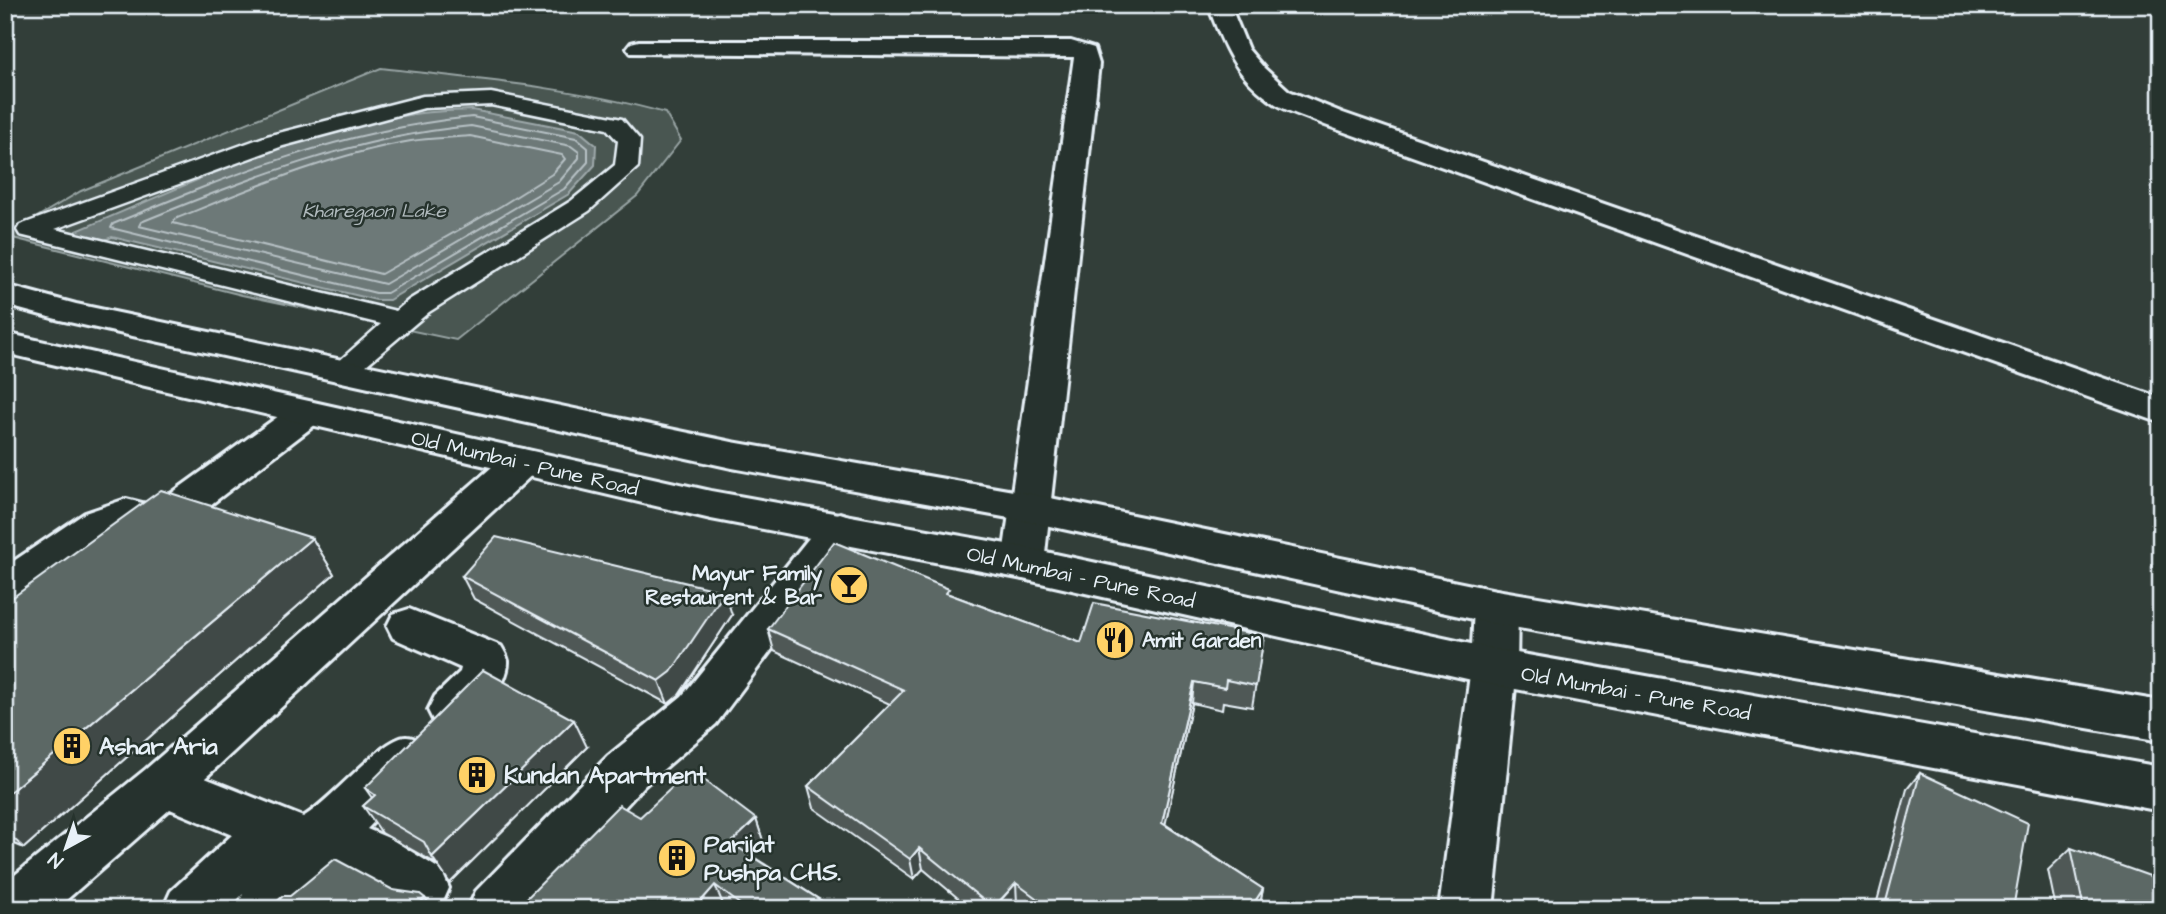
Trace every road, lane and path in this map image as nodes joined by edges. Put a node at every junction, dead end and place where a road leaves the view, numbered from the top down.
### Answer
1 (1219, 5) edge
2 (639, 48) dead end
3 (29, 230) junction
4 (5, 242) edge
5 (5, 295) edge
6 (400, 320) junction
7 (5, 343) edge
8 (342, 371) junction
9 (2161, 411) edge
10 (307, 413) junction
11 (522, 462) junction
12 (1031, 508) junction
13 (160, 522) junction
14 (840, 528) junction
15 (1023, 563) junction
16 (82, 579) edge
17 (5, 589) edge
18 (1496, 607) junction
19 (409, 626) dead end
20 (1494, 667) junction
21 (2161, 721) edge
22 (164, 784) junction
23 (2161, 789) edge
24 (275, 829) junction
25 (422, 888) dead end
26 (15, 909) edge
27 (190, 909) edge
28 (264, 909) edge
29 (495, 909) edge
30 (1466, 909) edge

1 - 9 street
2 - 12 street
3 - 4 street
3 - 6 street
3 - 6 street
5 - 8 street
6 - 8 street
7 - 10 street, Old Mumbai - Pune Road
8 - 12 street
10 - 11 street, Old Mumbai - Pune Road
10 - 13 street
11 - 14 street, Old Mumbai - Pune Road
11 - 22 street
12 - 15 street
12 - 18 street
13 - 16 street
13 - 17 street
14 - 15 street, Old Mumbai - Pune Road
14 - 29 street
15 - 20 street, Old Mumbai - Pune Road
18 - 20 street
18 - 21 street
19 - 24 street
20 - 23 street, Old Mumbai - Pune Road
20 - 30 street
22 - 24 street
22 - 26 street
24 - 27 street
25 - 28 street

